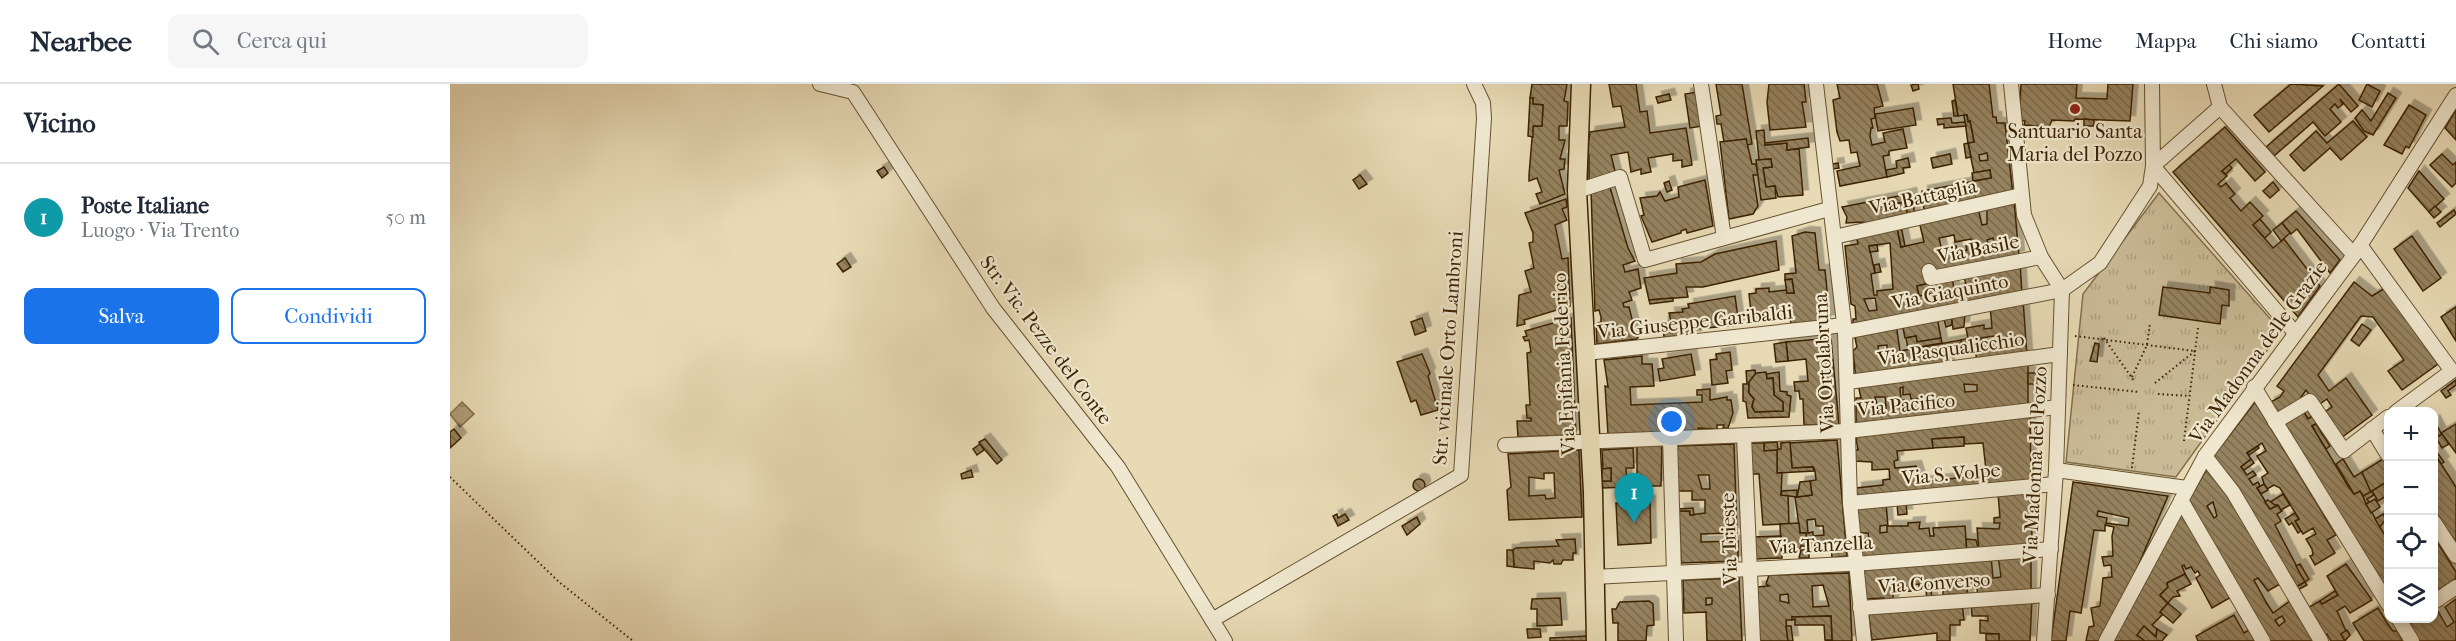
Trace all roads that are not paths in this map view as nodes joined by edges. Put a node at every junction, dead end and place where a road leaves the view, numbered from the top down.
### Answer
1 (820, 84) edge
2 (1474, 84) edge
3 (1581, 84) edge
4 (1701, 84) edge
5 (1816, 84) edge
6 (2012, 84) edge
7 (2152, 84) edge
8 (2214, 84) edge
9 (2456, 95) edge
10 (2220, 107) junction
11 (2153, 166) junction
12 (1576, 191) junction
13 (2021, 195) junction
14 (1829, 209) junction
15 (1834, 237) junction
16 (1724, 238) junction
17 (2357, 250) junction
18 (2041, 257) junction
19 (1929, 271) dead end
20 (2062, 290) junction
21 (1845, 328) junction
22 (2295, 333) junction
23 (1586, 353) junction
24 (2060, 354) junction
25 (1848, 382) junction
26 (2254, 387) junction
27 (2058, 407) junction
28 (2402, 407) edge
29 (2384, 420) edge
30 (2276, 422) junction
31 (2372, 429) junction
32 (1848, 431) junction
33 (1744, 436) junction
34 (1670, 438) junction
35 (1590, 441) junction
36 (1505, 445) dead end
37 (2384, 448) edge
38 (2205, 456) junction
39 (2056, 470) junction
40 (2055, 484) junction
41 (2184, 494) junction
42 (1850, 503) junction
43 (2438, 529) edge
44 (2051, 549) junction
45 (2456, 556) edge
46 (1854, 563) junction
47 (1750, 568) junction
48 (1674, 571) junction
49 (1593, 577) junction
50 (2456, 587) edge
51 (2048, 595) junction
52 (2384, 598) edge
53 (2438, 599) edge
54 (1860, 608) junction
55 (1212, 620) junction
56 (2404, 623) edge
57 (1225, 641) edge
58 (1596, 641) edge
59 (1676, 641) edge
60 (1753, 641) edge
61 (1864, 641) edge
62 (2044, 641) edge
63 (2106, 641) edge
64 (2263, 641) edge
65 (2321, 641) edge
66 (2412, 641) edge

1 - 55 street, Str. Vic. Pezze del Conte
2 - 55 street, Str. vicinale Orto Lambroni
3 - 12 main road, Via Epifania Federico
4 - 16 street
5 - 14 street, Via Ortolabruna
6 - 13 street
7 - 11 street
8 - 10 street
9 - 17 street, Via Madonna delle Grazie
10 - 11 street
10 - 17 street
11 - 20 street
11 - 22 street
12 - 16 street
12 - 23 main road, Via Epifania Federico
13 - 15 street, Via Battaglia
13 - 18 street
14 - 15 street, Via Ortolabruna
14 - 16 street
15 - 21 street, Via Ortolabruna
17 - 22 street, Via Madonna delle Grazie
17 - 28 street
18 - 19 street, Via Basile
18 - 20 street
20 - 21 street, Via Giaquinto
20 - 24 street, Via Madonna del Pozzo
21 - 23 street, Via Giuseppe Garibaldi
21 - 25 street, Via Ortolabruna
22 - 26 street, Via Madonna delle Grazie
23 - 35 main road, Via Epifania Federico
24 - 25 street, Via Pasqualicchio
24 - 27 street, Via Madonna del Pozzo
25 - 32 street, Via Ortolabruna
26 - 30 street
26 - 38 street, Via Madonna delle Grazie
27 - 32 street, Via Pacifico
27 - 39 street, Via Madonna del Pozzo
29 - 31 street
30 - 31 street
30 - 52 street
31 - 37 street
32 - 33 street, Via Pacifico
32 - 42 street, Via Ortolabruna
33 - 34 street, Via Pacifico
33 - 47 street, Via Trieste
34 - 35 street, Via Pacifico
34 - 48 street
35 - 36 street, Via Pacifico
35 - 49 main road, Via Epifania Federico
38 - 41 street, Via Madonna delle Grazie
38 - 65 street
39 - 40 street, Via Madonna del Pozzo
39 - 41 street
40 - 42 street, Via S. Volpe
40 - 44 street, Via Madonna del Pozzo
41 - 63 street, Via Madonna delle Grazie
41 - 64 street
42 - 46 street, Via Ortolabruna
43 - 45 street
44 - 46 street, Via Tanzella
44 - 51 street, Via Madonna del Pozzo
46 - 47 street, Via Tanzella
46 - 54 street, Via Ortolabruna
47 - 48 street, Via Tanzella
47 - 60 street, Via Trieste
48 - 49 street, Via Tanzella
48 - 59 street
49 - 58 main road, Via Epifania Federico
50 - 53 street
51 - 54 street, Via Converso
51 - 62 street, Via Madonna del Pozzo
54 - 61 street, Via Ortolabruna
55 - 57 street, Str. Vic. Pezze del Conte
56 - 66 street

